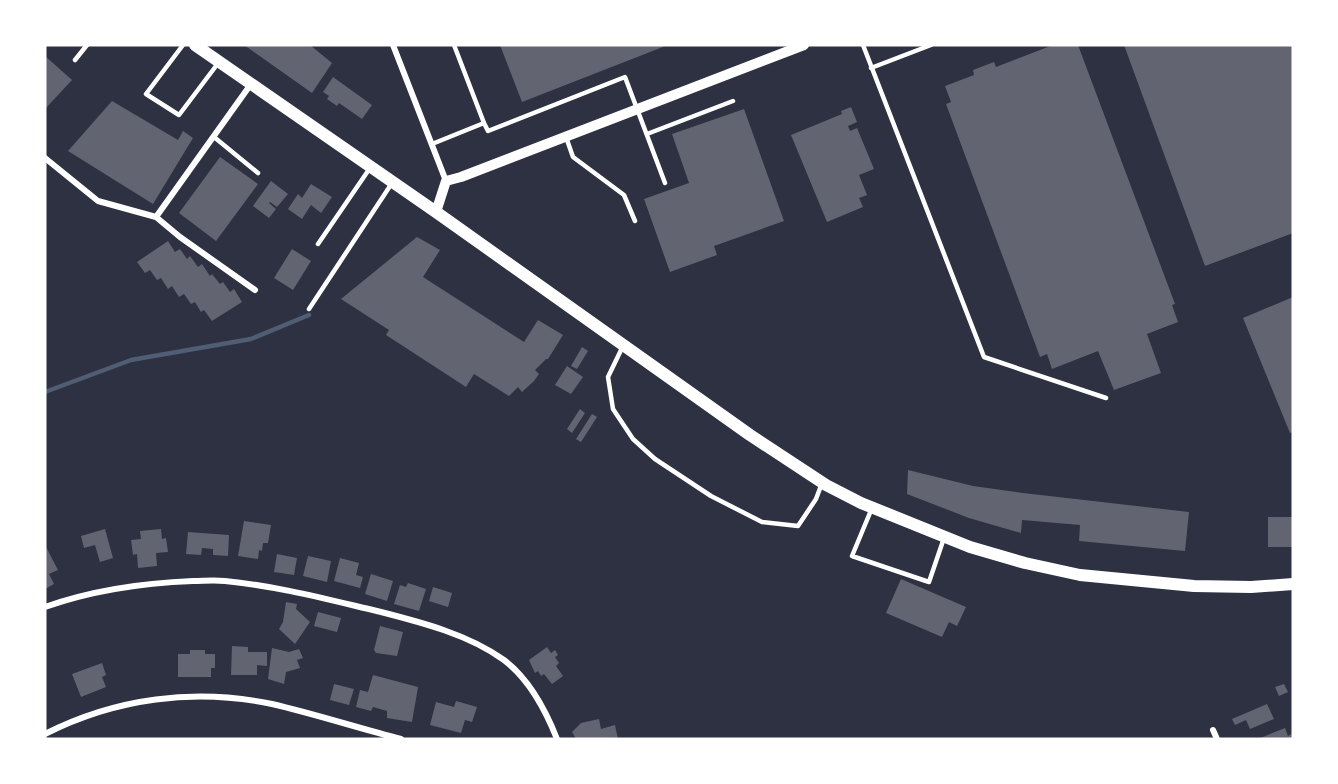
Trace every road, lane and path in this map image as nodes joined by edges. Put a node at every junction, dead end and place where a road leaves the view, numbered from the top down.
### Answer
1 (87, 45) edge
2 (183, 45) edge
3 (195, 45) edge
4 (393, 45) edge
5 (454, 45) edge
6 (804, 45) edge
7 (863, 45) edge
8 (931, 45) edge
9 (75, 60) dead end
10 (219, 62) junction
11 (872, 68) junction
12 (251, 84) junction
13 (733, 101) dead end
14 (637, 109) junction
15 (484, 123) junction
16 (647, 134) junction
17 (214, 137) junction
18 (566, 137) junction
19 (432, 144) junction
20 (45, 158) edge
21 (370, 168) junction
22 (258, 173) dead end
23 (446, 181) junction
24 (392, 183) junction
25 (665, 183) dead end
26 (436, 212) junction
27 (156, 217) junction
28 (635, 221) dead end
29 (318, 244) dead end
30 (255, 290) dead end
31 (309, 309) dead end
32 (623, 346) junction
33 (1106, 398) dead end
34 (822, 482) junction
35 (872, 508) junction
36 (944, 538) junction
37 (1293, 584) edge
38 (45, 607) edge
39 (1213, 730) dead end
40 (45, 734) edge
41 (401, 739) edge
42 (557, 739) edge
43 (1217, 739) edge

1 - 9 lane
2 - 10 lane
3 - 10 main road
4 - 19 street
5 - 15 lane
6 - 14 street
7 - 11 lane
8 - 11 lane
10 - 12 main road
11 - 33 lane
12 - 17 street
12 - 21 main road
13 - 16 lane
14 - 15 lane
14 - 16 lane
14 - 18 street
15 - 19 lane
16 - 25 lane
17 - 22 lane
17 - 27 street
18 - 23 street
18 - 28 lane
19 - 23 street
20 - 27 street
21 - 24 main road
21 - 29 lane
23 - 26 street
24 - 26 main road
24 - 31 lane
26 - 32 main road
27 - 30 street
32 - 34 main road
32 - 34 lane
34 - 35 main road
35 - 36 main road
35 - 36 lane
36 - 37 main road
38 - 42 street
39 - 43 street
40 - 41 street

